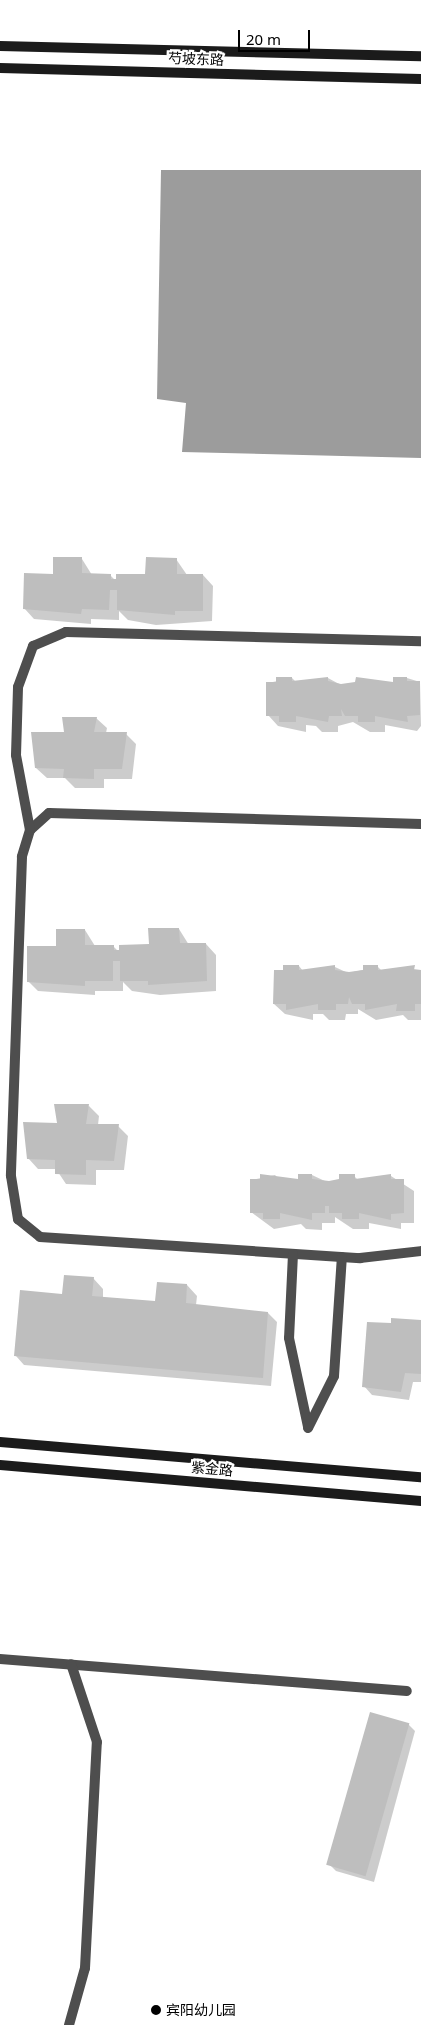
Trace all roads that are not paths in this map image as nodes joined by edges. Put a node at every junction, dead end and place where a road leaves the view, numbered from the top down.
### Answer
1 (0, 46) edge
2 (421, 56) edge
3 (0, 68) edge
4 (421, 79) edge
5 (421, 642) edge
6 (421, 824) edge
7 (30, 830) junction
8 (421, 1251) edge
9 (293, 1254) junction
10 (342, 1257) junction
11 (0, 1442) edge
12 (0, 1465) edge
13 (421, 1476) edge
14 (421, 1501) edge
15 (0, 1659) edge
16 (71, 1664) junction
17 (406, 1691) dead end
18 (69, 2025) edge

1 - 2 street, 芍坡东路
3 - 4 street, 芍坡东路
5 - 7 street
6 - 7 street
7 - 9 street
8 - 10 street
9 - 10 street
9 - 10 street
11 - 13 street, 紫金路
12 - 14 street, 紫金路
15 - 16 street
16 - 17 street
16 - 18 street

